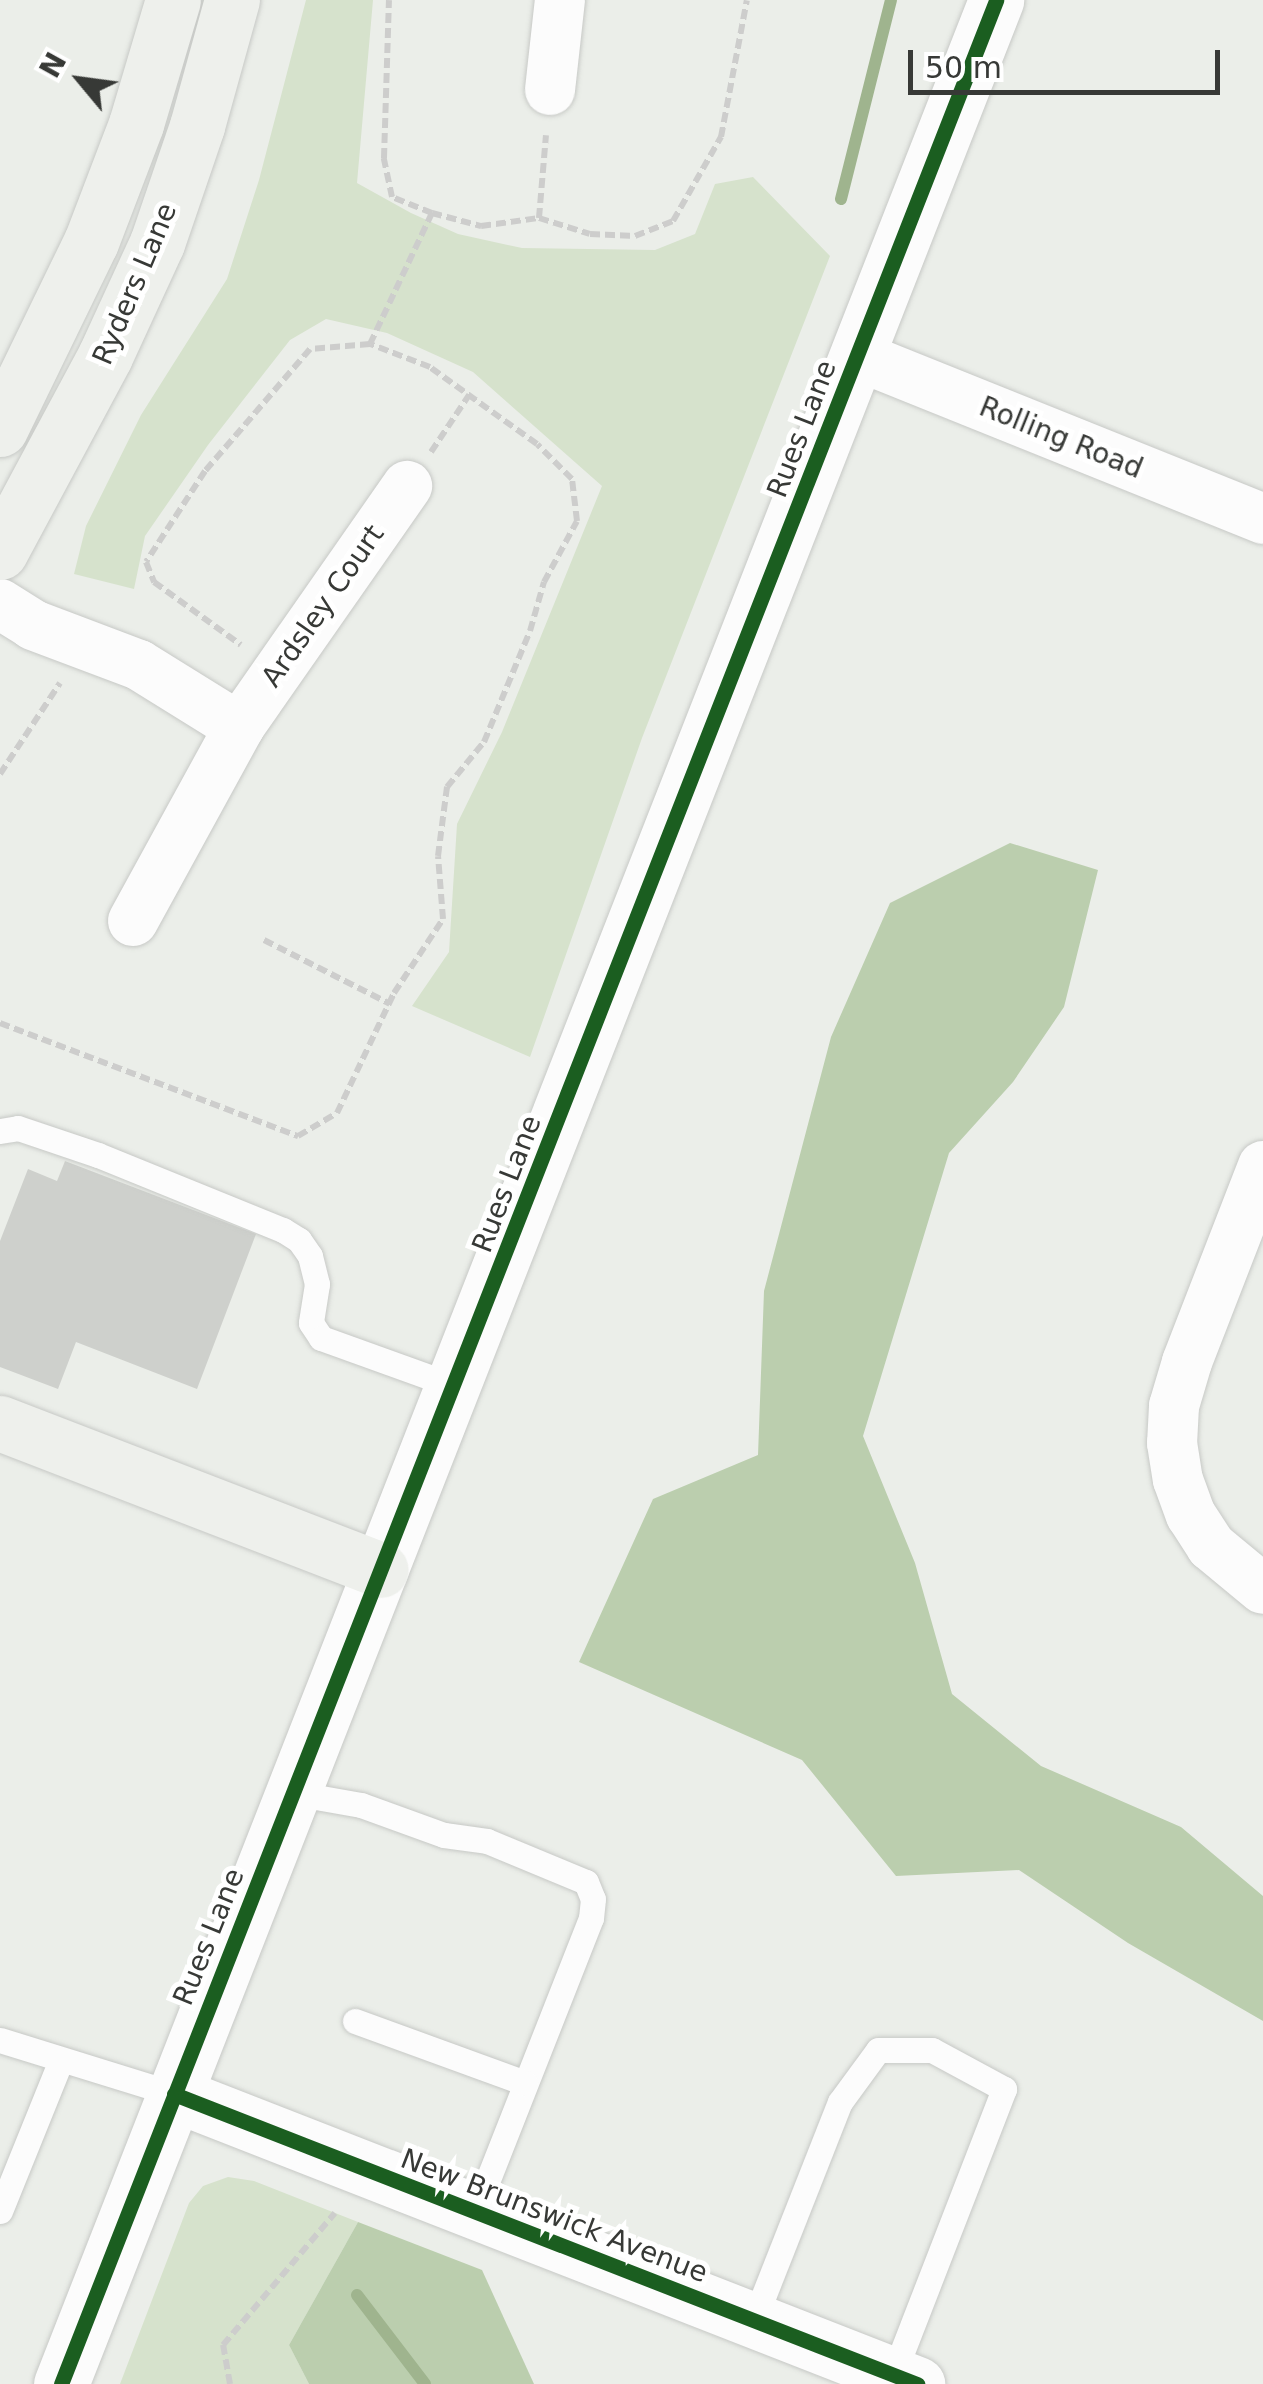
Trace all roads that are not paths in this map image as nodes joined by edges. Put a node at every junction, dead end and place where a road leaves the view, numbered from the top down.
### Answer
1 (173, 0) edge
2 (232, 0) edge
3 (560, 0) edge
4 (996, 0) edge
5 (550, 90) road end
6 (858, 356) junction
7 (0, 429) edge
8 (407, 486) road end
9 (1263, 520) edge
10 (0, 552) edge
11 (0, 604) edge
12 (239, 726) junction
13 (133, 920) dead end
14 (9, 1130) edge
15 (1263, 1166) edge
16 (454, 1386) junction
17 (0, 1423) edge
18 (381, 1570) junction
19 (1263, 1589) edge
20 (293, 1793) junction
21 (355, 2020) dead end
22 (0, 2040) edge
23 (61, 2060) junction
24 (525, 2084) junction
25 (174, 2094) junction
26 (0, 2211) edge
27 (476, 2212) junction
28 (754, 2320) junction
29 (905, 2379) edge
30 (61, 2384) edge

1 - 7 main road, Ryders Lane
2 - 10 main road, Ryders Lane
3 - 5 street
4 - 6 street, Rues Lane
6 - 9 street, Rolling Road
6 - 16 street, Rues Lane
8 - 12 street, Ardsley Court
11 - 12 street
12 - 13 street, Ardsley Court
14 - 16 lane
15 - 19 street
16 - 18 street, Rues Lane
17 - 18 main road
18 - 20 street, Rues Lane
20 - 24 lane
20 - 25 street, Rues Lane
21 - 24 lane
22 - 23 lane
23 - 25 lane
23 - 26 lane
24 - 27 lane
25 - 27 street, New Brunswick Avenue
25 - 30 street, Rues Lane
27 - 28 street, New Brunswick Avenue
28 - 29 street, New Brunswick Avenue
28 - 29 lane

